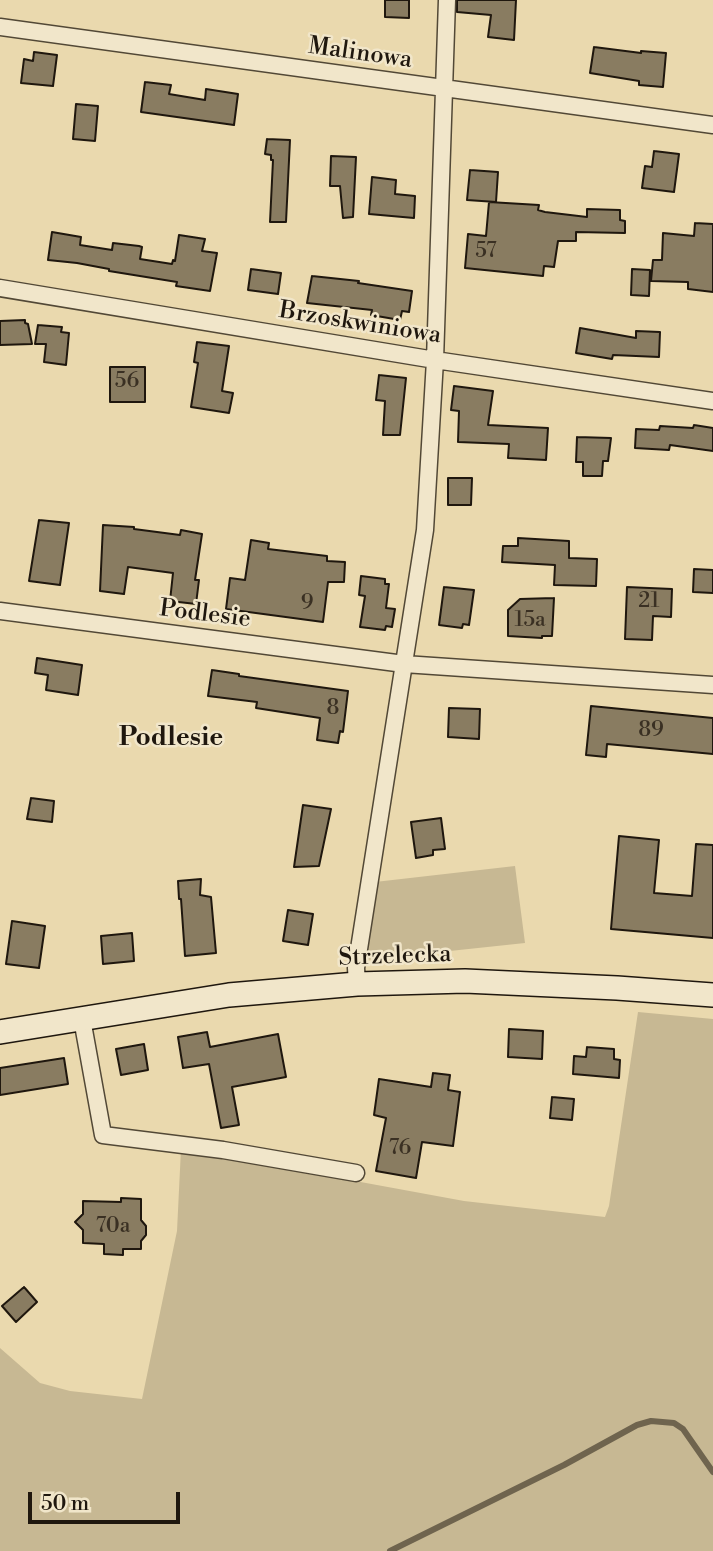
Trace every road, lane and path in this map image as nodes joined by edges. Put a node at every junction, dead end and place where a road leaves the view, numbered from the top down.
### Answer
1 (447, 0) edge
2 (0, 27) edge
3 (443, 89) junction
4 (713, 125) edge
5 (0, 288) edge
6 (435, 360) junction
7 (713, 401) edge
8 (0, 611) edge
9 (404, 664) junction
10 (713, 685) edge
11 (358, 984) junction
12 (713, 995) edge
13 (82, 1018) junction
14 (0, 1032) edge
15 (356, 1173) dead end

1 - 3 street
2 - 3 street, Malinowa
3 - 4 street, Malinowa
3 - 6 street
5 - 6 street, Brzoskwiniowa
6 - 7 street, Brzoskwiniowa
6 - 9 street
8 - 9 street, Podlesie
9 - 10 street, Podlesie
9 - 11 street
11 - 12 street, Strzelecka
11 - 13 street, Strzelecka
13 - 14 street, Strzelecka
13 - 15 street

